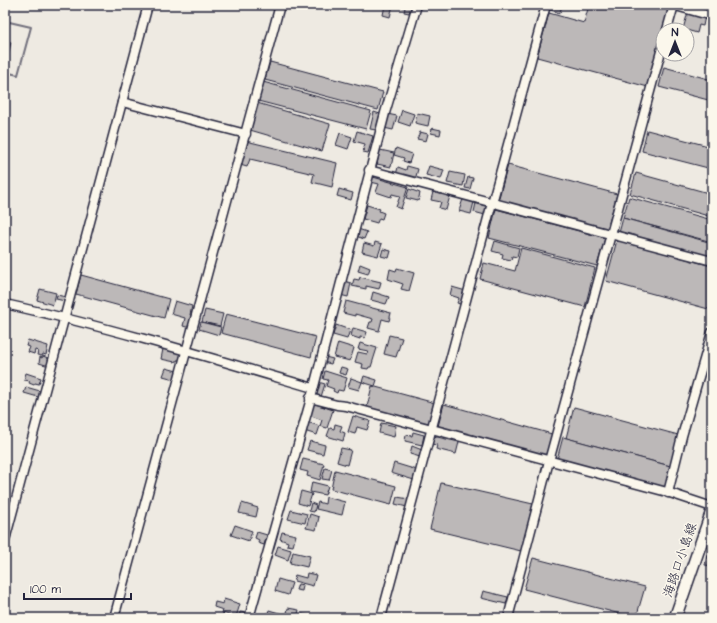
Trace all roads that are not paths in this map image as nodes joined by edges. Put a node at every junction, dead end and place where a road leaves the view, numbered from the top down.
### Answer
1 (148, 5) edge
2 (280, 5) edge
3 (416, 5) edge
4 (546, 5) edge
5 (673, 5) edge
6 (712, 16) edge
7 (669, 22) edge
8 (658, 62) edge
9 (122, 102) junction
10 (246, 134) junction
11 (370, 170) junction
12 (492, 203) junction
13 (612, 235) junction
14 (712, 261) edge
15 (5, 304) edge
16 (65, 317) junction
17 (712, 332) edge
18 (187, 350) junction
19 (313, 388) junction
20 (310, 398) junction
21 (431, 429) junction
22 (549, 461) junction
23 (668, 493) junction
24 (712, 507) edge
25 (712, 511) edge
26 (5, 540) edge
27 (114, 618) edge
28 (249, 618) edge
29 (381, 618) edge
30 (508, 618) edge
31 (675, 618) edge

1 - 9 street
2 - 10 street
3 - 11 street
4 - 12 street
5 - 6 street
5 - 7 street
8 - 13 street
9 - 10 street
9 - 16 street
10 - 18 street
11 - 12 street
11 - 19 street
12 - 13 street
12 - 21 street
13 - 14 street
13 - 22 street
15 - 16 street
16 - 18 street
16 - 26 street
17 - 23 street
18 - 19 street
18 - 27 street
19 - 20 street
20 - 21 street
20 - 28 street
21 - 22 street
21 - 29 street
22 - 23 street
22 - 30 street
23 - 24 street
25 - 31 main road, 海路口小島線

